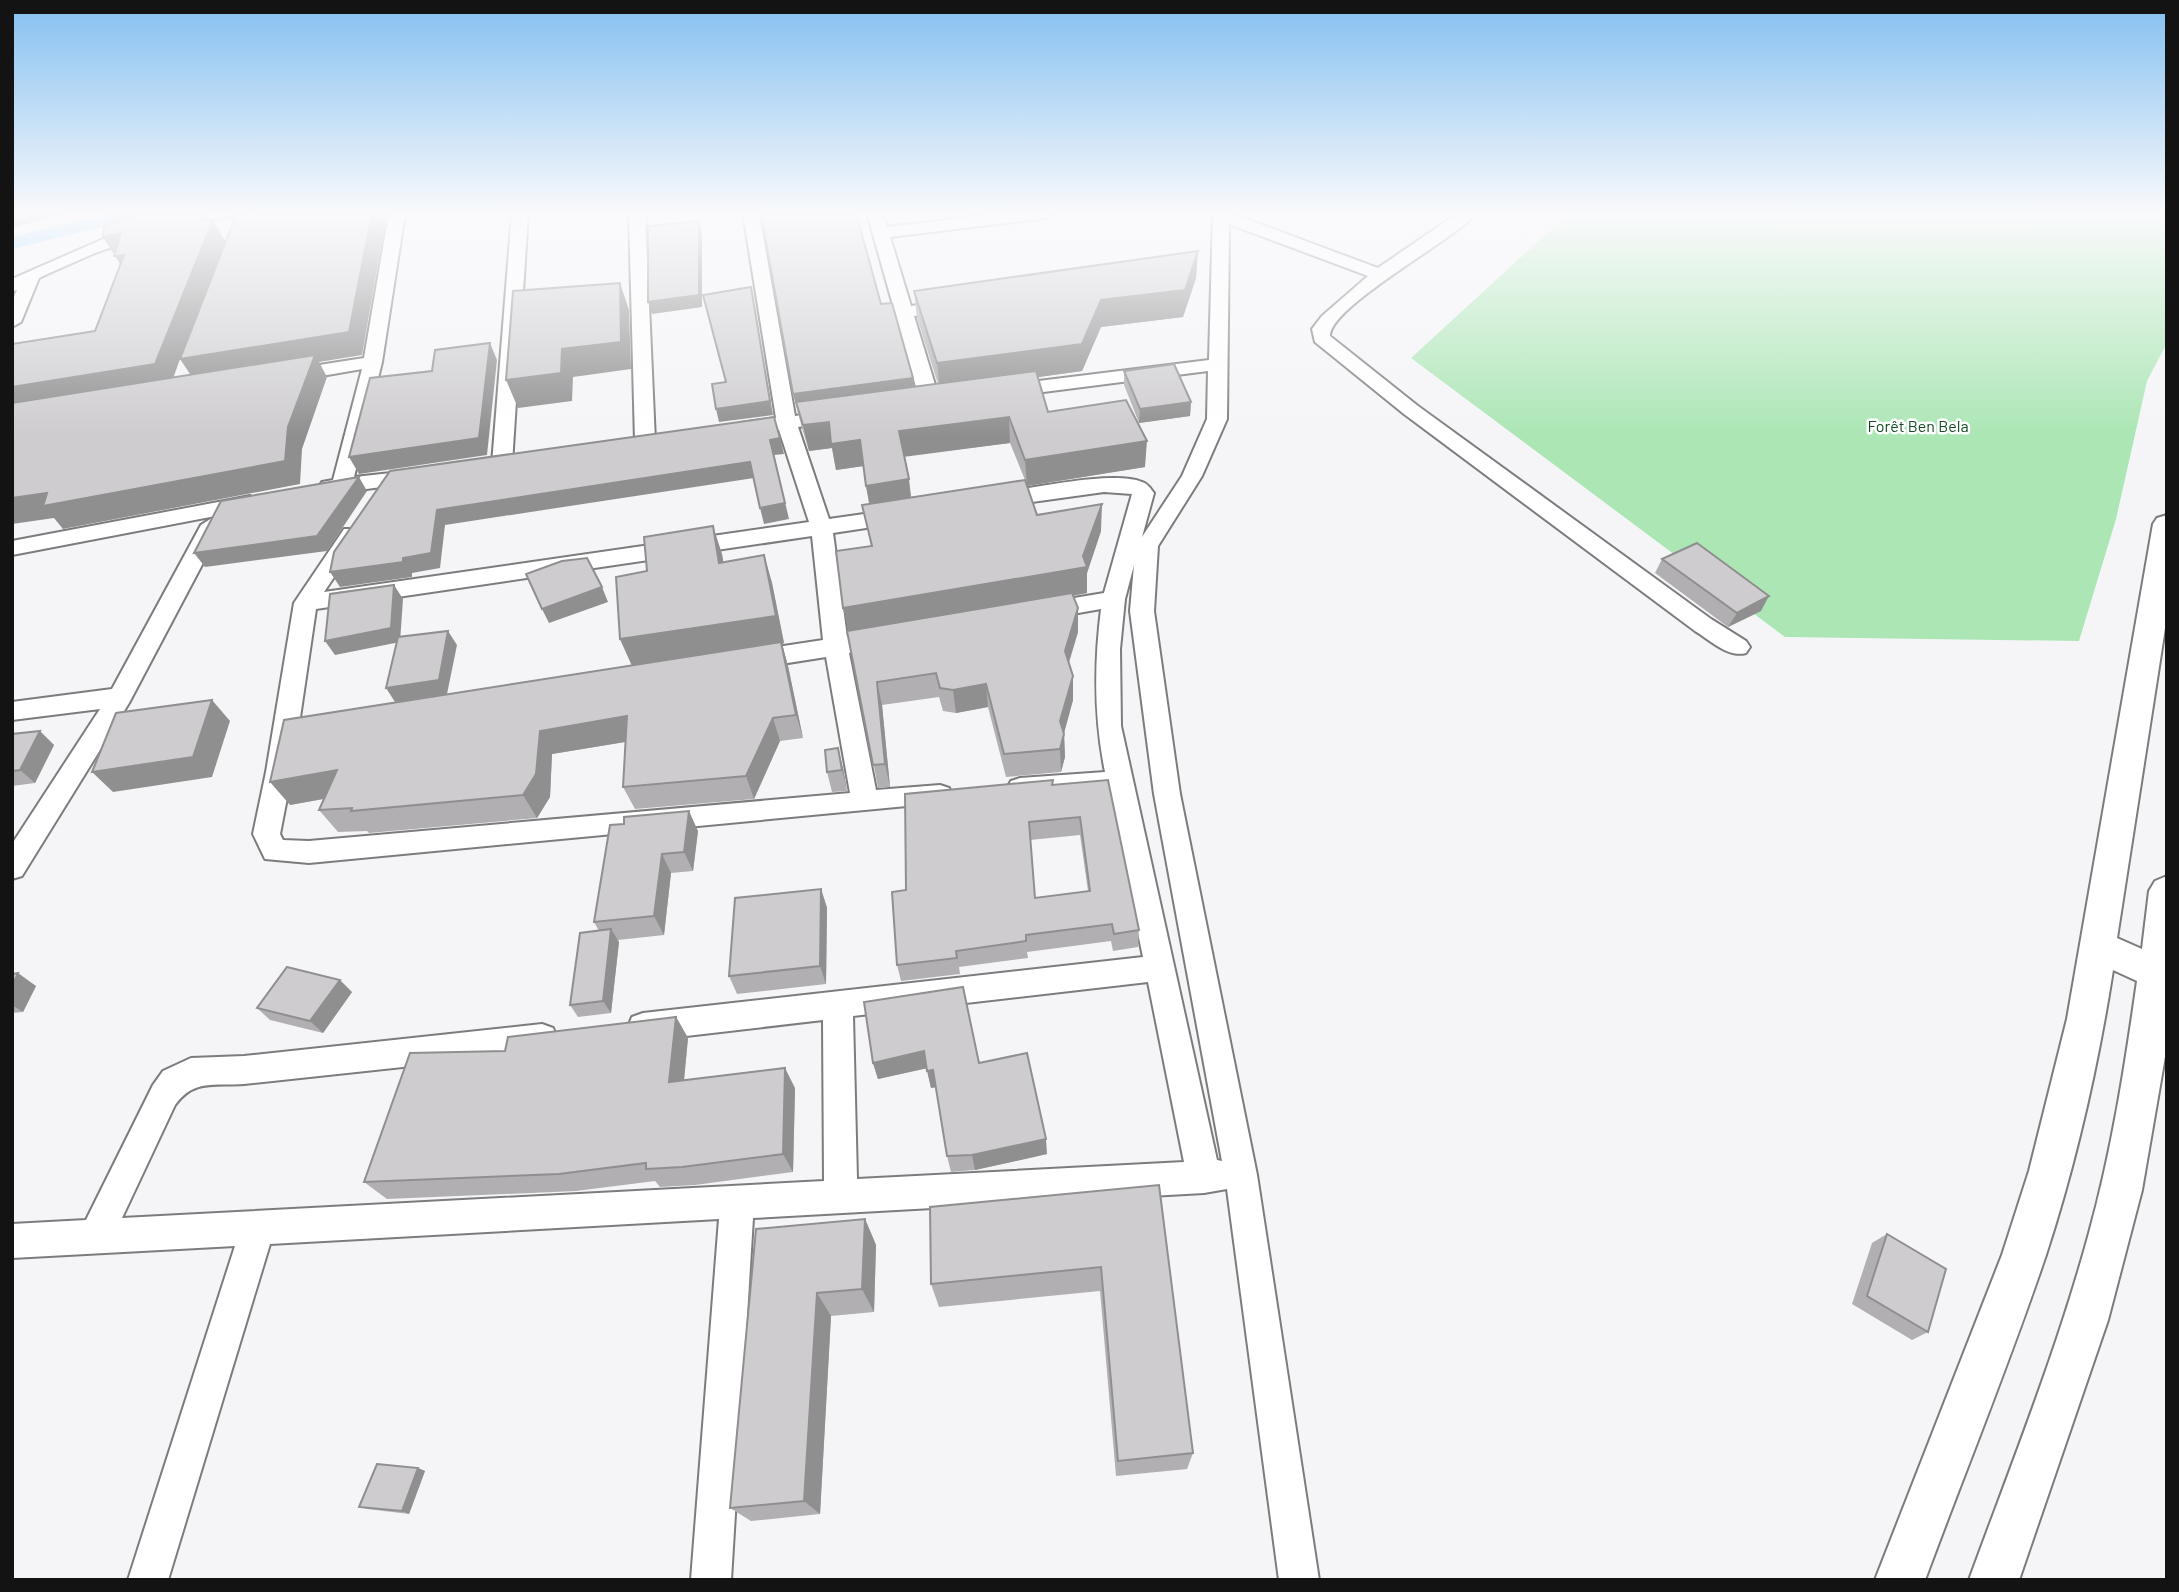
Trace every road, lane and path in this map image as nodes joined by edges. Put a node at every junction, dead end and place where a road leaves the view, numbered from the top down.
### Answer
1 (27, 287) edge
2 (385, 287) edge
3 (515, 287) edge
4 (639, 287) edge
5 (764, 287) edge
6 (896, 287) edge
7 (1211, 287) edge
8 (1366, 287) edge
9 (970, 303) edge
10 (903, 312) junction
11 (12, 322) edge
12 (373, 362) junction
13 (1218, 364) junction
14 (262, 379) edge
15 (985, 394) edge
16 (904, 405) edge
17 (852, 413) edge
18 (787, 424) junction
19 (722, 431) edge
20 (671, 438) edge
21 (645, 440) junction
22 (619, 445) edge
23 (528, 460) edge
24 (502, 464) junction
25 (477, 468) edge
26 (439, 473) edge
27 (388, 481) junction
28 (342, 485) junction
29 (315, 490) edge
30 (275, 498) edge
31 (980, 503) edge
32 (221, 508) junction
33 (927, 512) edge
34 (2167, 524) edge
35 (822, 530) junction
36 (12, 548) edge
37 (1114, 599) junction
38 (305, 603) junction
39 (1022, 615) edge
40 (903, 636) edge
41 (836, 647) junction
42 (1738, 647) dead end
43 (726, 664) edge
44 (120, 697) junction
45 (12, 711) edge
46 (313, 727) edge
47 (285, 731) junction
48 (1119, 780) junction
49 (999, 790) edge
50 (959, 793) edge
51 (866, 801) junction
52 (25, 826) edge
53 (12, 868) edge
54 (2167, 891) edge
55 (2098, 946) junction
56 (1159, 968) junction
57 (2157, 973) junction
58 (838, 1004) junction
59 (613, 1030) edge
60 (573, 1035) edge
61 (1241, 1175) junction
62 (1204, 1177) junction
63 (841, 1197) junction
64 (737, 1202) junction
65 (258, 1228) junction
66 (96, 1237) junction
67 (12, 1241) edge
68 (148, 1580) edge
69 (711, 1580) edge
70 (1298, 1580) edge
71 (1900, 1580) edge
72 (1994, 1580) edge

1 - 11 street
2 - 12 street
3 - 24 street
4 - 21 street
5 - 18 street
6 - 10 street
7 - 13 street
8 - 42 street
9 - 10 street
10 - 16 street
12 - 14 street
12 - 28 street
13 - 15 street
13 - 61 street
17 - 18 street
18 - 19 street
18 - 35 street
20 - 21 street
21 - 22 street
23 - 24 street
24 - 25 street
26 - 27 street
27 - 28 street
27 - 38 street
28 - 29 street
30 - 32 street
31 - 37 street
32 - 36 street
32 - 44 street
33 - 35 street
34 - 55 street
35 - 38 street
35 - 41 street
37 - 39 street
37 - 48 street
38 - 47 street
40 - 41 street
41 - 43 street
41 - 51 street
44 - 45 street
44 - 52 street
46 - 47 street
47 - 51 street
48 - 49 street
48 - 56 street
50 - 51 street
52 - 53 street
54 - 57 street
55 - 57 street
55 - 71 street
56 - 58 street
56 - 62 street
57 - 72 street
58 - 59 street
58 - 63 street
60 - 66 street
61 - 62 street
61 - 70 street
62 - 63 street
63 - 64 street
64 - 65 street
64 - 69 street
65 - 66 street
65 - 68 street
66 - 67 street

